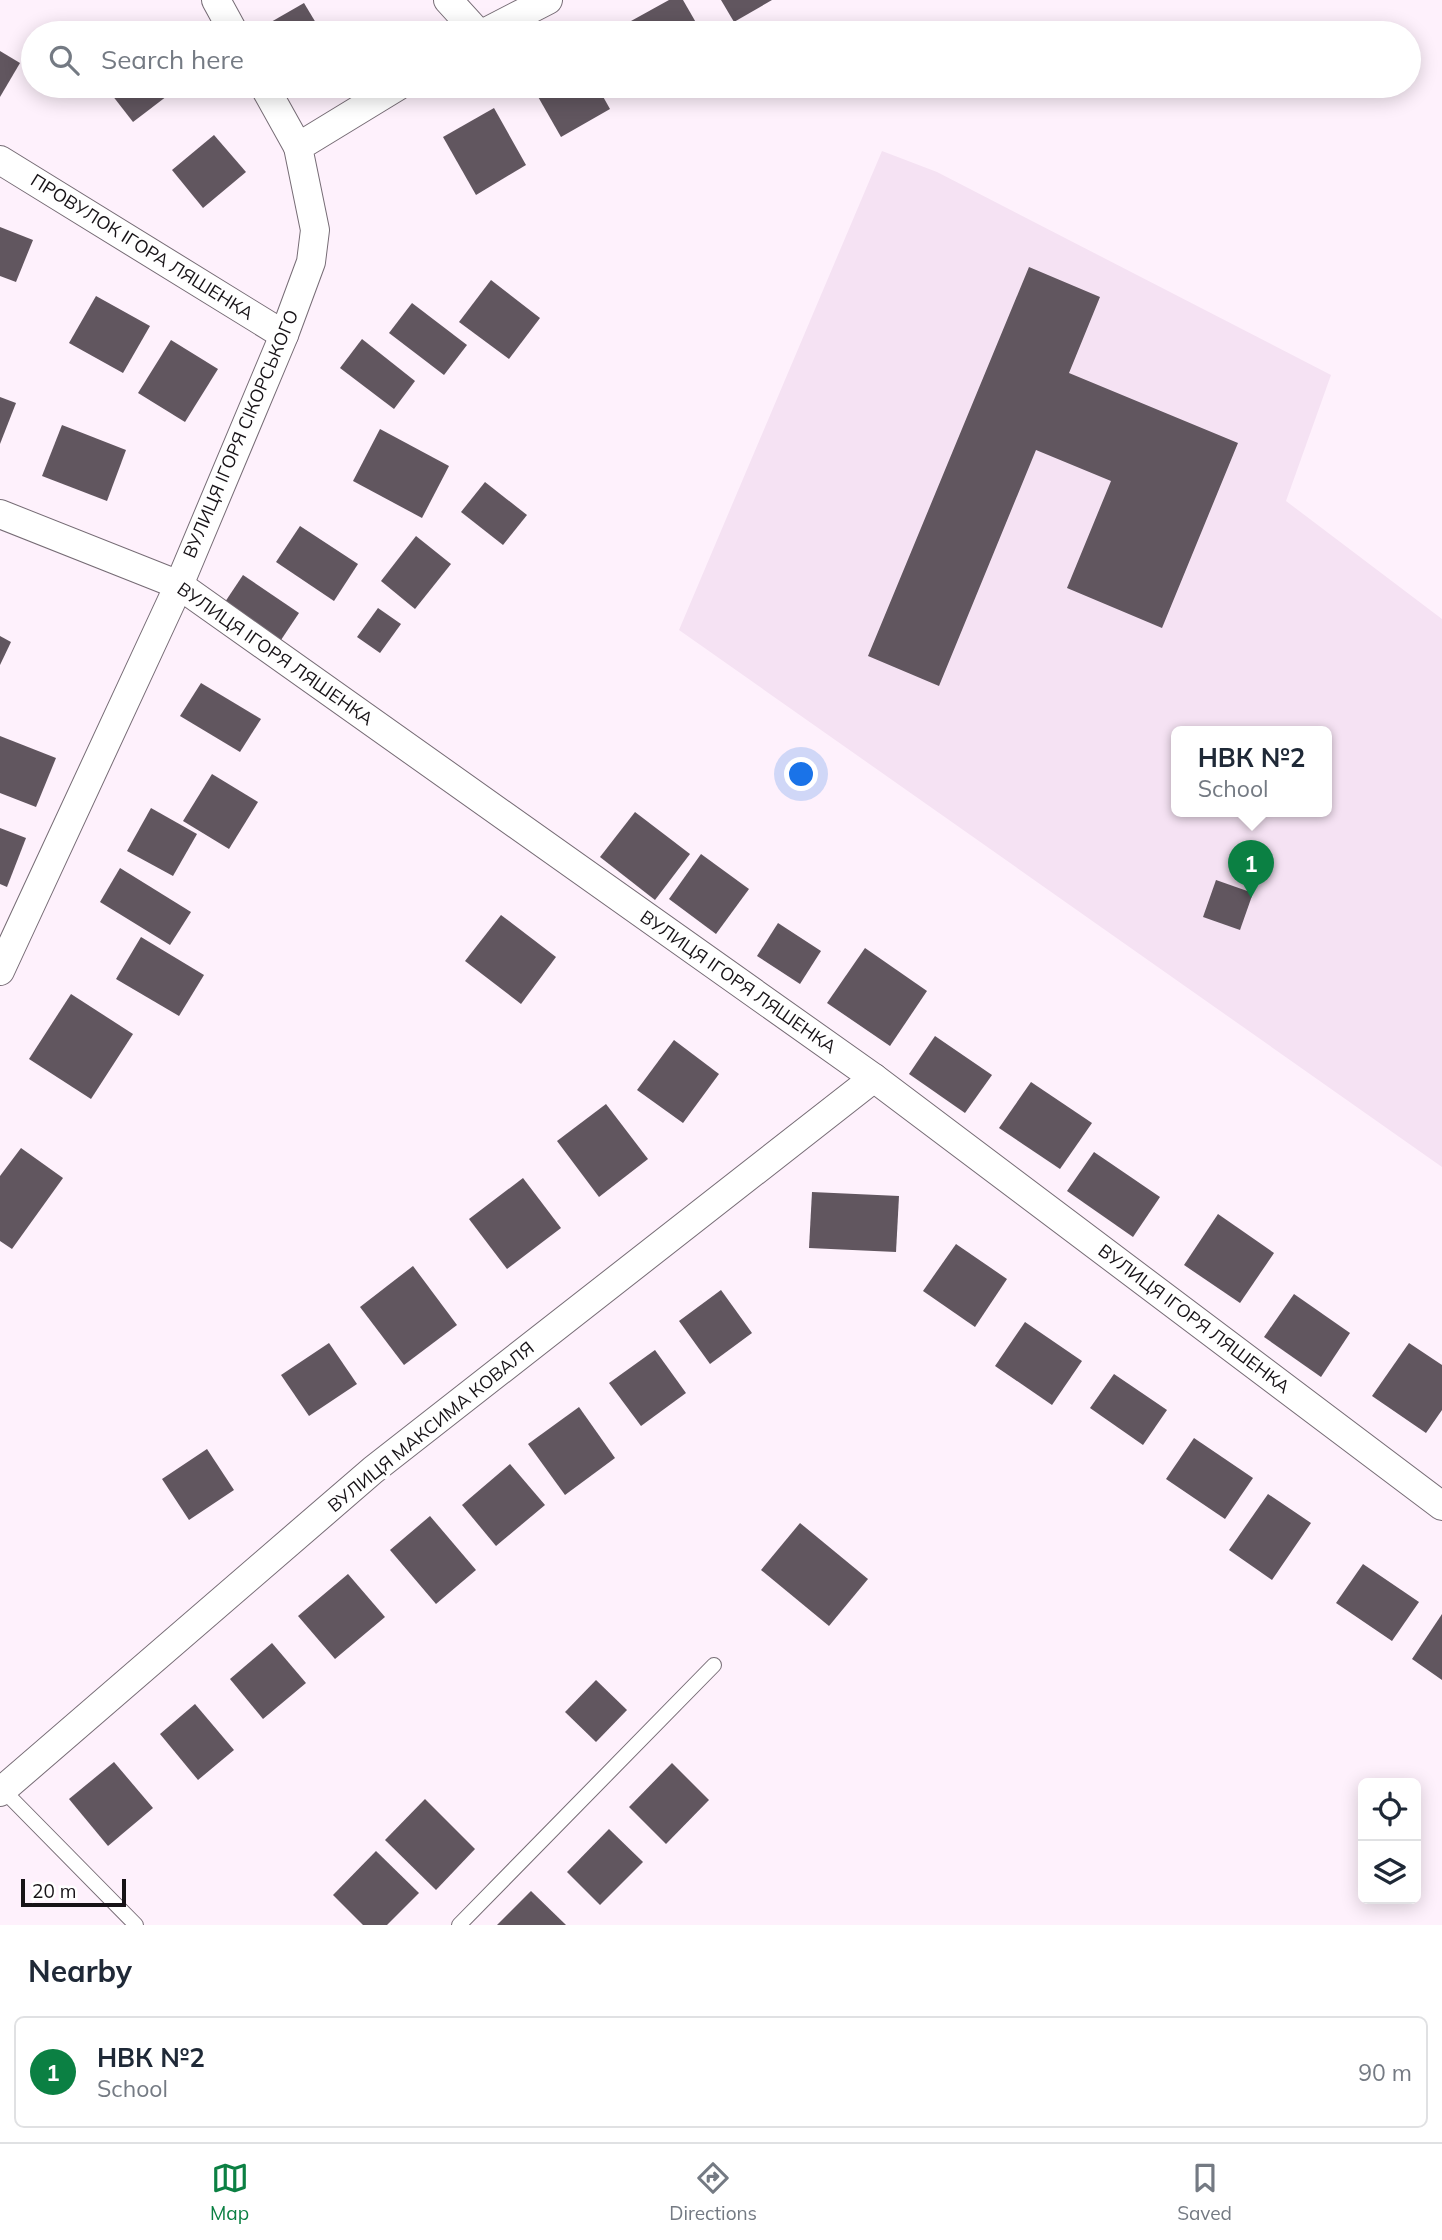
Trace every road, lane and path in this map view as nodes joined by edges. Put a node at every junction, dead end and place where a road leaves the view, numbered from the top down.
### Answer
1 (216, 0) edge
2 (448, 0) edge
3 (548, 0) edge
4 (227, 21) edge
5 (467, 21) edge
6 (507, 21) edge
7 (271, 98) edge
8 (378, 98) edge
9 (298, 146) junction
10 (0, 160) edge
11 (284, 335) junction
12 (0, 514) edge
13 (179, 585) junction
14 (0, 971) edge
15 (874, 1078) junction
16 (1442, 1506) edge
17 (714, 1665) dead end
18 (1, 1791) edge
19 (136, 1925) edge
20 (458, 1925) edge

1 - 4 street
2 - 5 street
3 - 6 street
7 - 9 street, ВУЛИЦЯ ІГОРЯ СІКОРСЬКОГО
8 - 9 street
9 - 11 street, ВУЛИЦЯ ІГОРЯ СІКОРСЬКОГО
10 - 11 street, ПРОВУЛОК ІГОРА ЛЯШЕНКА
11 - 13 street, ВУЛИЦЯ ІГОРЯ СІКОРСЬКОГО
12 - 13 street, ВУЛИЦЯ ІГОРЯ ЛЯШЕНКА
13 - 14 street, ВУЛИЦЯ ІГОРЯ СІКОРСЬКОГО
13 - 15 street, ВУЛИЦЯ ІГОРЯ ЛЯШЕНКА
15 - 16 street, ВУЛИЦЯ ІГОРЯ ЛЯШЕНКА
15 - 18 street, ВУЛИЦЯ МАКСИМА КОВАЛЯ
17 - 20 lane
18 - 19 lane

